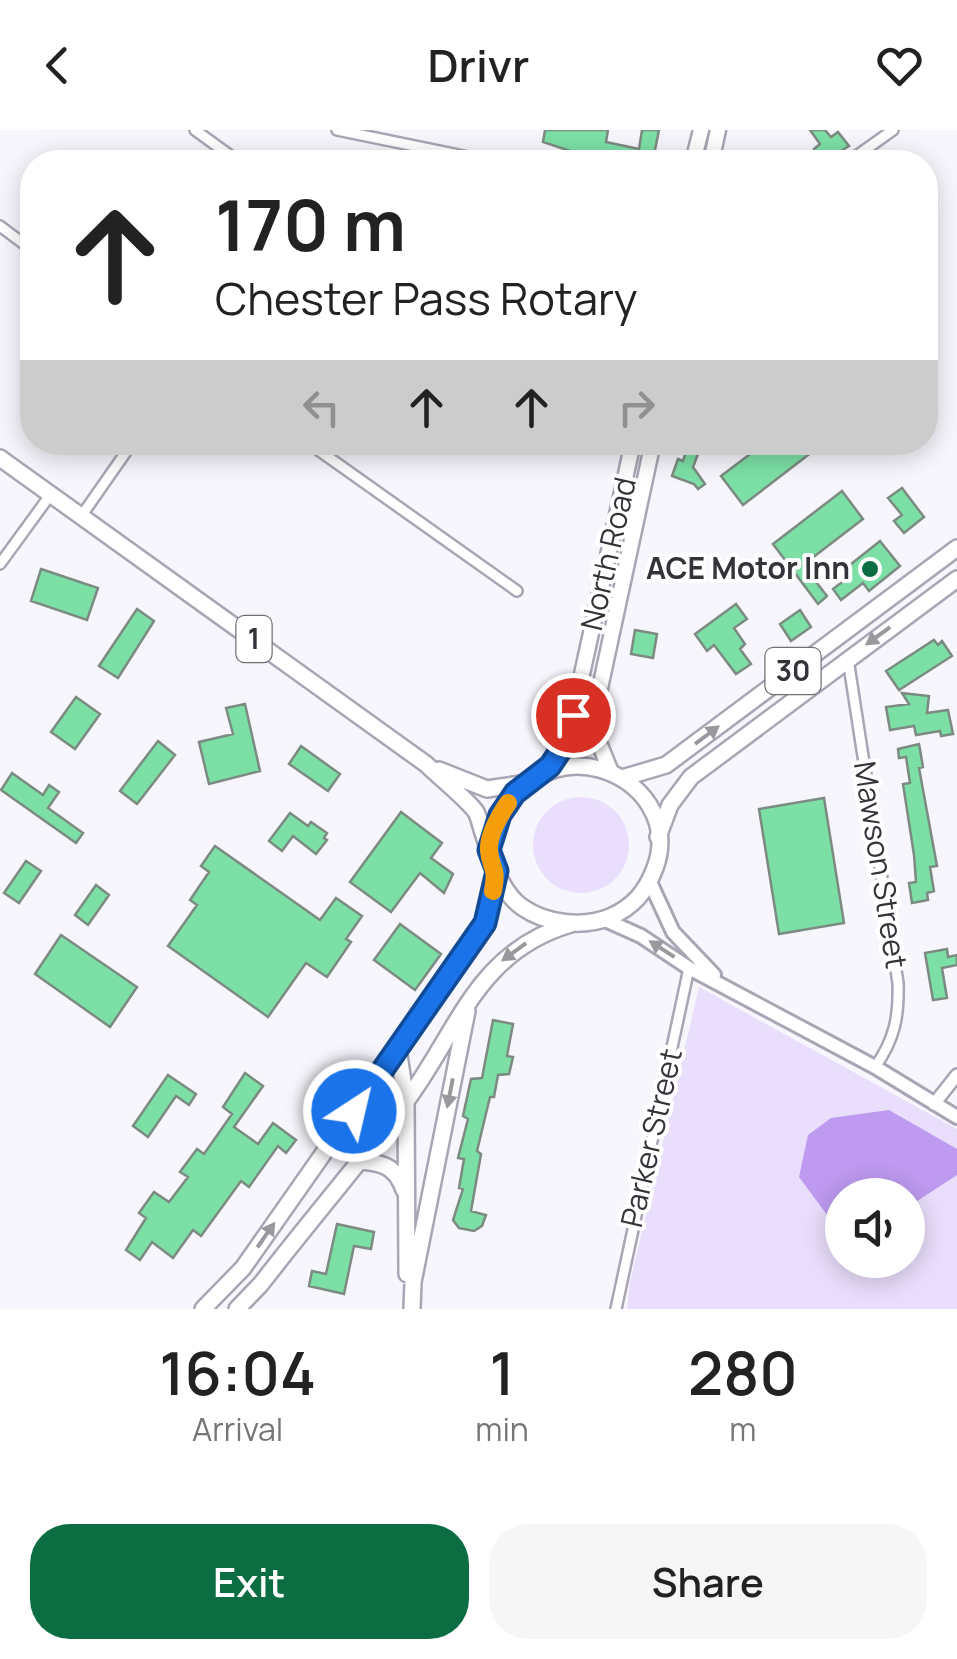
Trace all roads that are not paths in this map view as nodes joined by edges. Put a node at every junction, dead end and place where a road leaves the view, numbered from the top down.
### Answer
1 (195, 130) edge
2 (337, 130) edge
3 (892, 130) edge
4 (222, 150) edge
5 (434, 150) edge
6 (864, 150) edge
7 (124, 455) edge
8 (325, 455) edge
9 (631, 455) edge
10 (650, 455) edge
11 (0, 458) edge
12 (51, 494) junction
13 (82, 514) junction
14 (957, 548) edge
15 (0, 564) edge
16 (957, 579) edge
17 (516, 591) dead end
18 (848, 658) junction
19 (426, 764) junction
20 (616, 775) junction
21 (535, 778) junction
22 (658, 837) junction
23 (489, 850) junction
24 (497, 871) junction
25 (650, 882) junction
26 (603, 920) junction
27 (571, 924) junction
28 (689, 968) junction
29 (719, 981) junction
30 (470, 997) junction
31 (398, 1048) junction
32 (875, 1067) junction
33 (957, 1075) edge
34 (406, 1101) junction
35 (934, 1104) junction
36 (957, 1117) edge
37 (357, 1162) junction
38 (408, 1203) junction
39 (242, 1268) junction
40 (261, 1284) junction
41 (203, 1309) edge
42 (236, 1309) edge
43 (409, 1309) edge
44 (616, 1309) edge

1 - 4 street
2 - 5 street
3 - 6 street
7 - 13 street
8 - 17 street
9 - 21 main road, North Road
10 - 20 main road, North Road
11 - 12 highway, 1
12 - 13 highway, 1
12 - 15 street
13 - 19 highway, 1
20 -> 14 highway, 30
16 -> 18 highway, 30
18 - 22 highway, 30
18 - 32 street, Mawson Street
19 - 21 highway, 1
19 - 23 highway, 1
20 - 21 highway, 1
20 - 22 highway
21 - 23 highway
22 - 25 highway
23 - 24 highway, 1
24 - 27 highway, 1
24 - 31 highway
25 - 26 highway, 1
25 - 29 main road
26 - 27 highway, 1
28 -> 26 main road
27 -> 30 highway, 1
28 - 29 main road
28 - 44 street, Parker Street
29 - 32 main road
30 - 34 highway
30 -> 43 highway
31 - 34 highway
39 -> 31 highway
32 - 35 main road
33 - 35 street
34 - 37 highway
34 - 38 highway
35 - 36 main road
37 - 38 highway
37 - 40 highway
38 - 43 highway
39 - 40 highway
39 - 41 highway
40 - 42 highway

